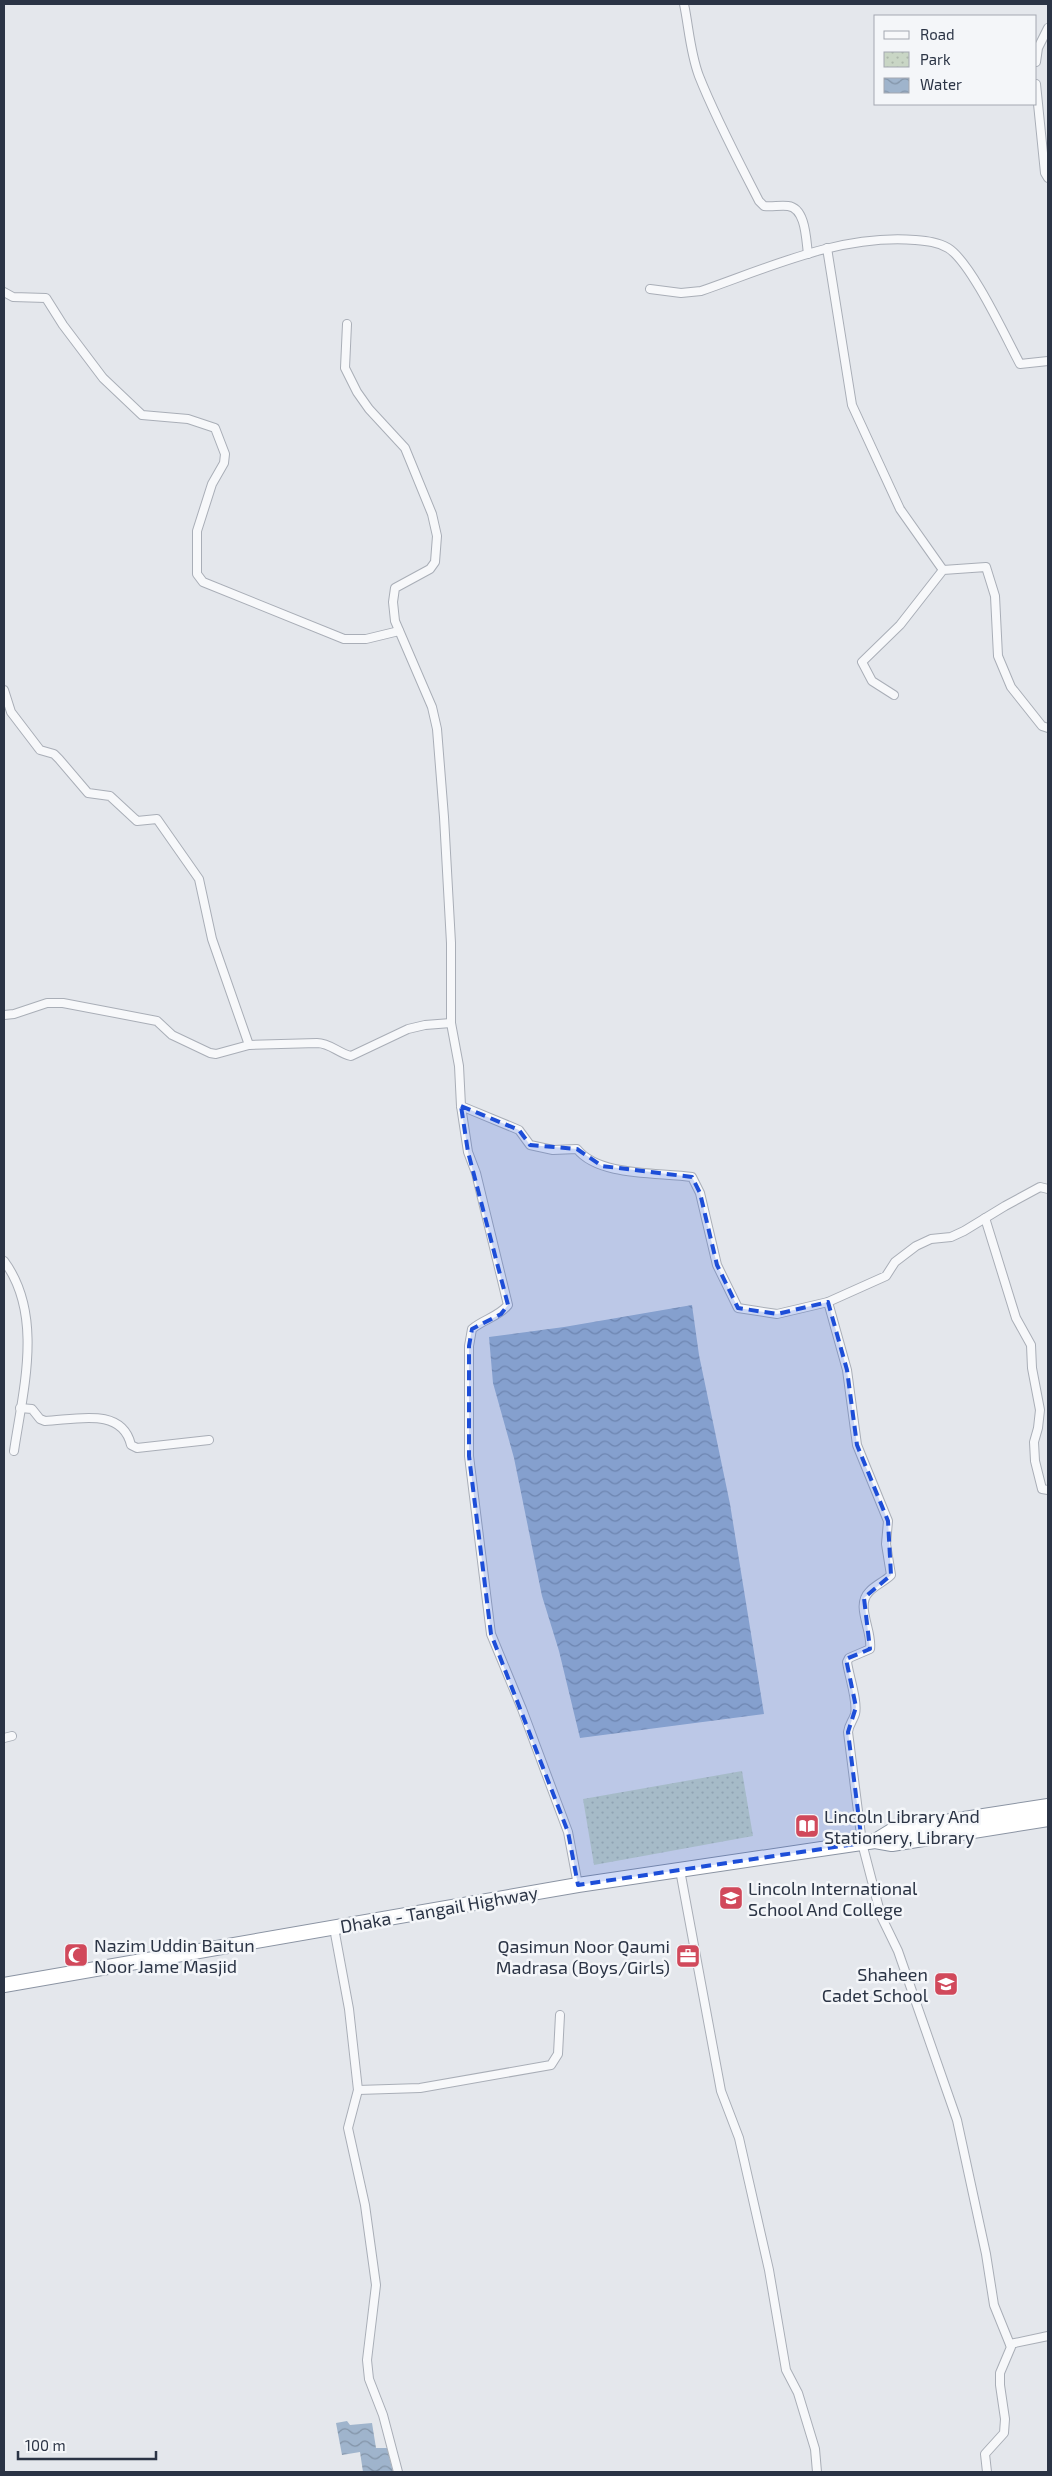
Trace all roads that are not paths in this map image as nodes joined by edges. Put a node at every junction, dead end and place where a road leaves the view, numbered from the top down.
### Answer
1 (684, 4) edge
2 (1048, 28) edge
3 (1037, 55) edge
4 (1037, 94) edge
5 (1048, 178) edge
6 (827, 248) junction
7 (808, 254) junction
8 (650, 289) dead end
9 (4, 292) edge
10 (347, 324) dead end
11 (1048, 361) edge
12 (943, 570) junction
13 (399, 631) junction
14 (4, 690) edge
15 (894, 695) dead end
16 (11, 712) junction
17 (4, 717) edge
18 (1048, 728) edge
19 (4, 1015) edge
20 (451, 1023) junction
21 (249, 1044) junction
22 (461, 1106) junction
23 (1048, 1189) edge
24 (986, 1218) junction
25 (4, 1261) edge
26 (828, 1302) junction
27 (20, 1408) junction
28 (209, 1440) dead end
29 (14, 1451) dead end
30 (1048, 1490) edge
31 (1048, 1806) edge
32 (1048, 1819) edge
33 (869, 1842) junction
34 (680, 1870) junction
35 (578, 1885) junction
36 (334, 1928) junction
37 (4, 1985) edge
38 (560, 2015) dead end
39 (358, 2090) junction
40 (1048, 2336) edge
41 (1010, 2344) junction
42 (398, 2472) edge
43 (817, 2472) edge
44 (987, 2472) edge

1 - 7 street
2 - 3 street
4 - 5 street
6 - 7 street
6 - 11 street
6 - 12 street
7 - 8 street
9 - 13 street
10 - 13 street
12 - 15 street
12 - 18 street
13 - 20 street
14 - 16 street
16 - 17 street
16 - 21 street
19 - 21 street
20 - 21 street
20 - 22 street
22 - 26 street
22 - 35 street
23 - 24 street
24 - 26 street
24 - 30 street
25 - 27 street
26 - 33 street
27 - 28 street
27 - 29 street
31 - 33 highway, Dhaka - Tangail Highway
32 - 33 highway, Dhaka - Tangail Highway
33 - 34 highway, Dhaka - Tangail Highway
33 - 41 street
34 - 35 highway, Dhaka - Tangail Highway
34 - 43 street
35 - 36 highway, Dhaka - Tangail Highway
36 - 37 highway, Dhaka - Tangail Highway
36 - 39 street
38 - 39 street
39 - 42 street
40 - 41 street
41 - 44 street

